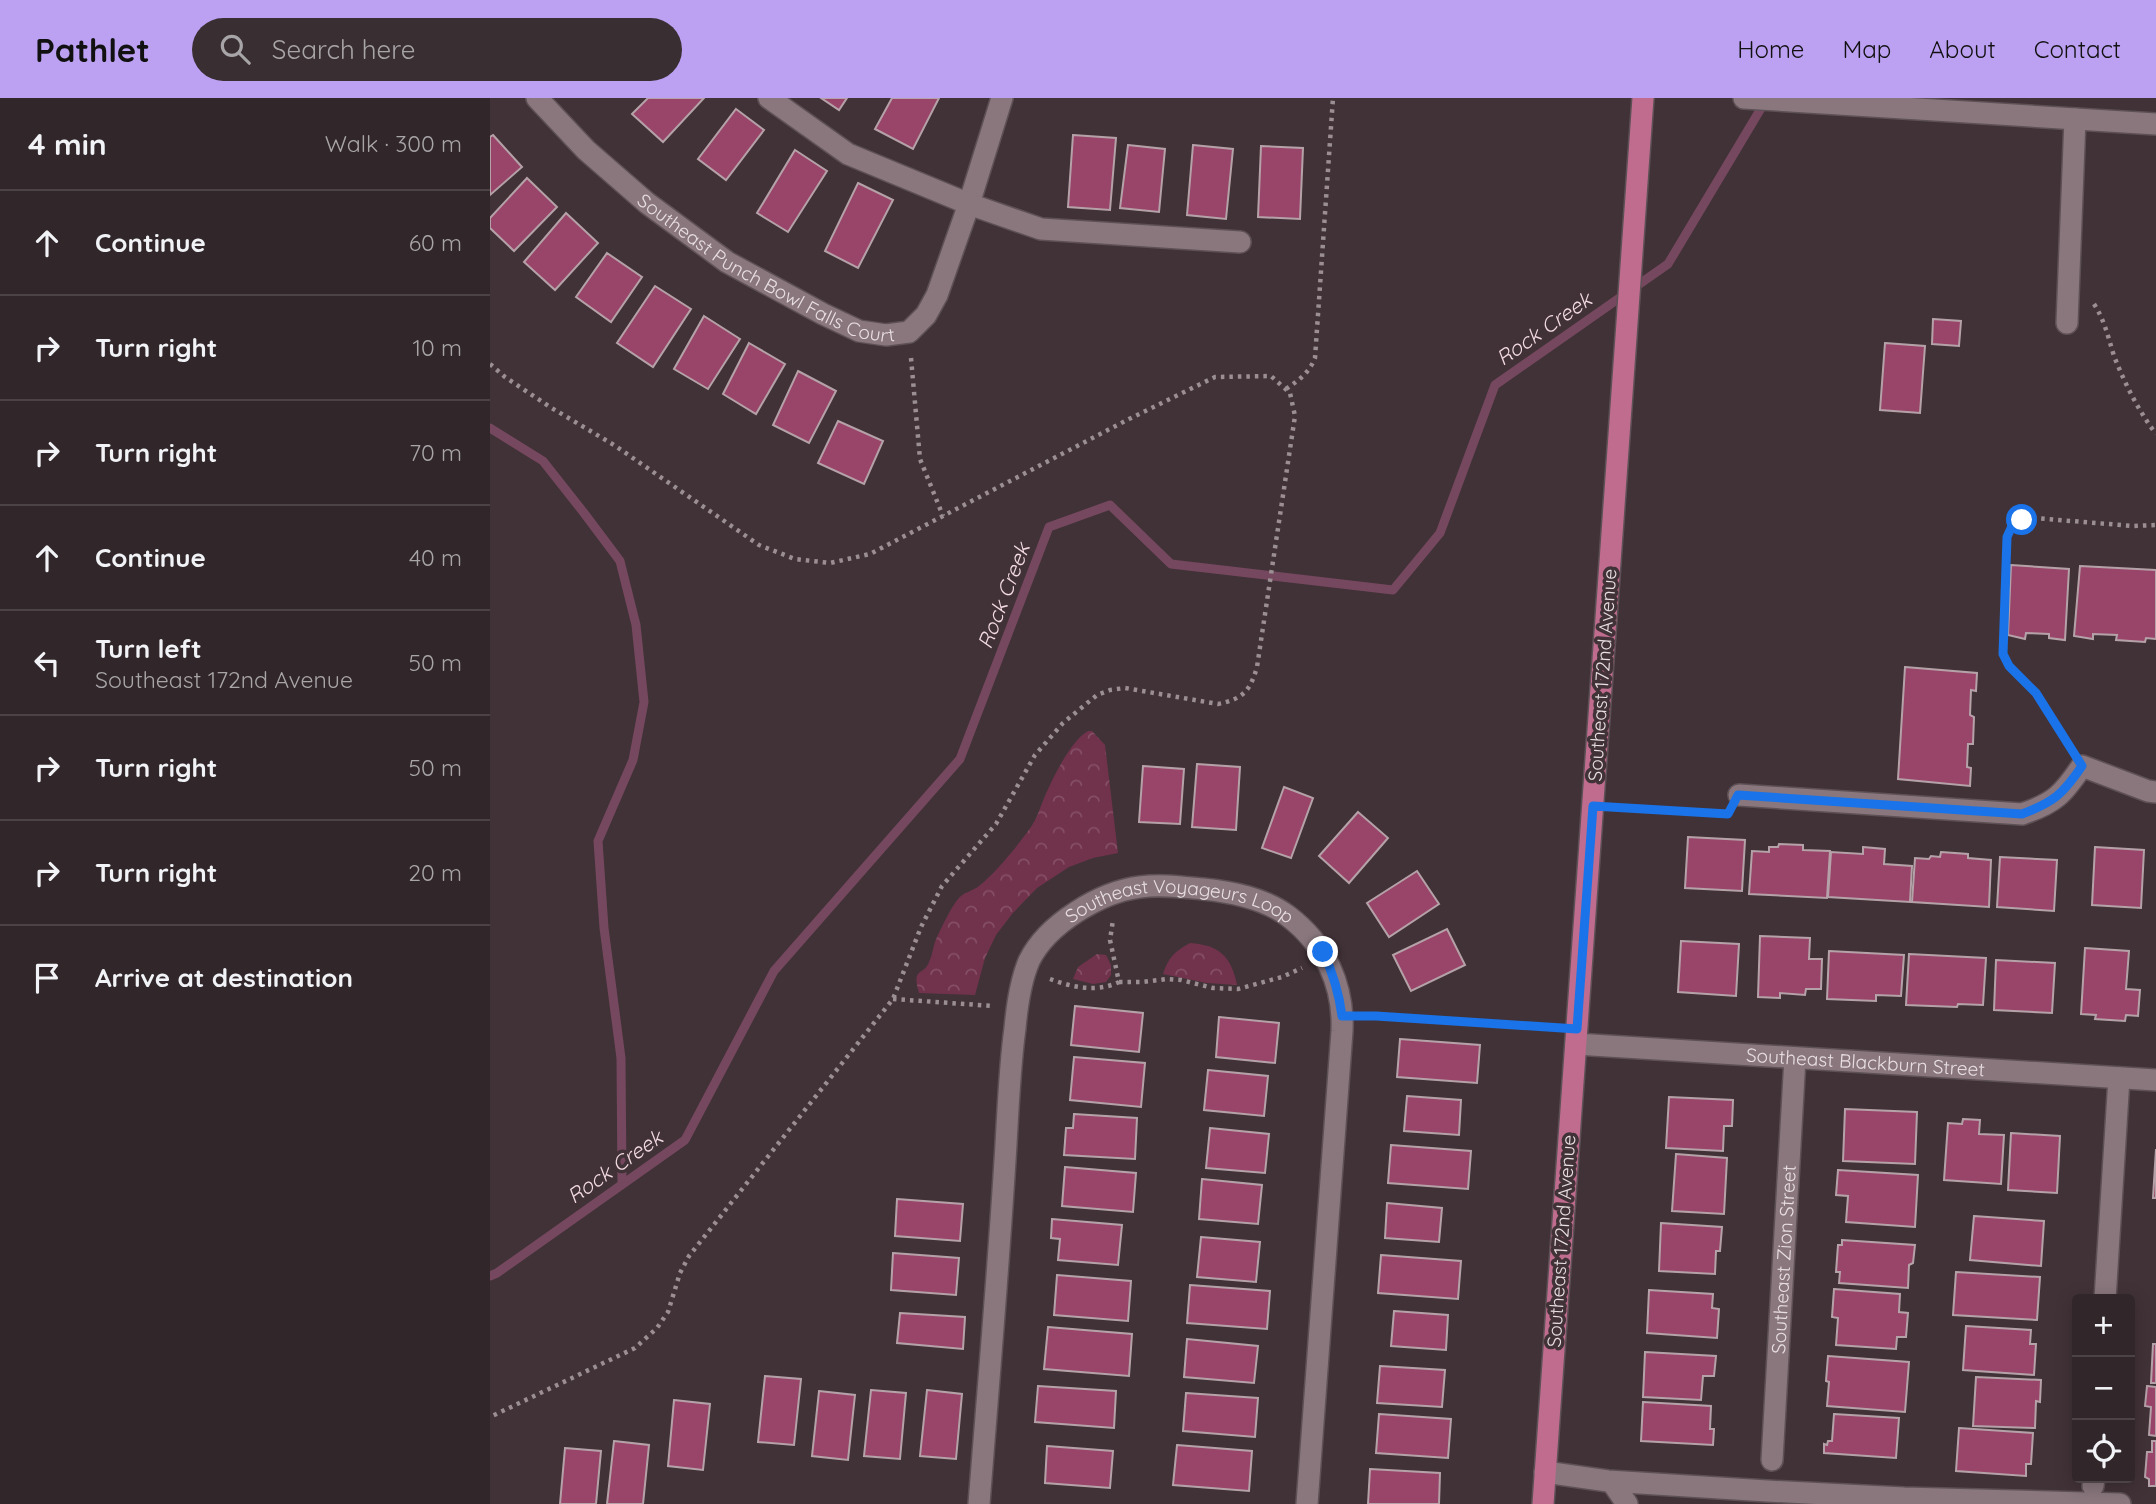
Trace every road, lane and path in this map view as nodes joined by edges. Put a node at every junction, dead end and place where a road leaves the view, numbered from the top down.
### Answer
1 (537, 98) edge
2 (769, 98) edge
3 (1002, 98) edge
4 (1333, 98) edge
5 (1643, 98) edge
6 (1744, 98) edge
7 (2076, 119) junction
8 (2156, 124) edge
9 (969, 204) junction
10 (1240, 242) dead end
11 (2068, 295) junction
12 (2067, 323) dead end
13 (909, 332) junction
14 (490, 364) edge
15 (1286, 389) junction
16 (2156, 434) edge
17 (943, 516) junction
18 (2156, 525) edge
19 (2082, 766) junction
20 (2156, 792) edge
21 (1738, 795) joint
22 (1593, 806) junction
23 (1119, 892) junction
24 (1325, 957) junction
25 (1027, 971) junction
26 (1119, 982) junction
27 (893, 999) junction
28 (1017, 1008) junction
29 (1342, 1016) junction
30 (1576, 1036) junction
31 (1796, 1058) junction
32 (2119, 1078) junction
33 (2156, 1080) edge
34 (2105, 1294) edge
35 (490, 1417) edge
36 (1772, 1460) dead end
37 (1545, 1472) junction
38 (1612, 1482) junction
39 (979, 1504) edge
40 (1307, 1504) edge
41 (1543, 1504) edge
42 (1627, 1504) edge
43 (2120, 1504) edge

1 - 13 street, Southeast Punch Bowl Falls Court
2 - 9 street
3 - 9 street, Southeast Punch Bowl Falls Court
4 - 15 path
5 - 22 main road, Southeast 172nd Avenue
6 - 7 street
7 - 8 street
7 - 11 street
9 - 10 street
9 - 13 street, Southeast Punch Bowl Falls Court
11 - 12 street
11 - 16 path
13 - 17 path
14 - 17 path
15 - 17 path
15 - 27 path
18 - 19 path
19 - 20 street
19 - 21 street
21 - 22 path
22 - 30 main road, Southeast 172nd Avenue
23 - 24 street, Southeast Voyageurs Loop
23 - 25 street, Southeast Voyageurs Loop
23 - 26 path
24 - 26 path
24 - 29 street, Southeast Voyageurs Loop
25 - 26 path
25 - 28 street, Southeast Voyageurs Loop
27 - 28 path
27 - 35 path
28 - 39 street, Southeast Voyageurs Loop
29 - 30 path
29 - 40 street, Southeast Voyageurs Loop
30 - 31 street, Southeast Blackburn Street
30 - 37 main road, Southeast 172nd Avenue
31 - 32 street, Southeast Blackburn Street
31 - 36 street, Southeast Zion Street
32 - 33 street, Southeast Blackburn Street
32 - 34 street
37 - 38 street
37 - 41 main road, Southeast 172nd Avenue
38 - 42 street
38 - 43 street

